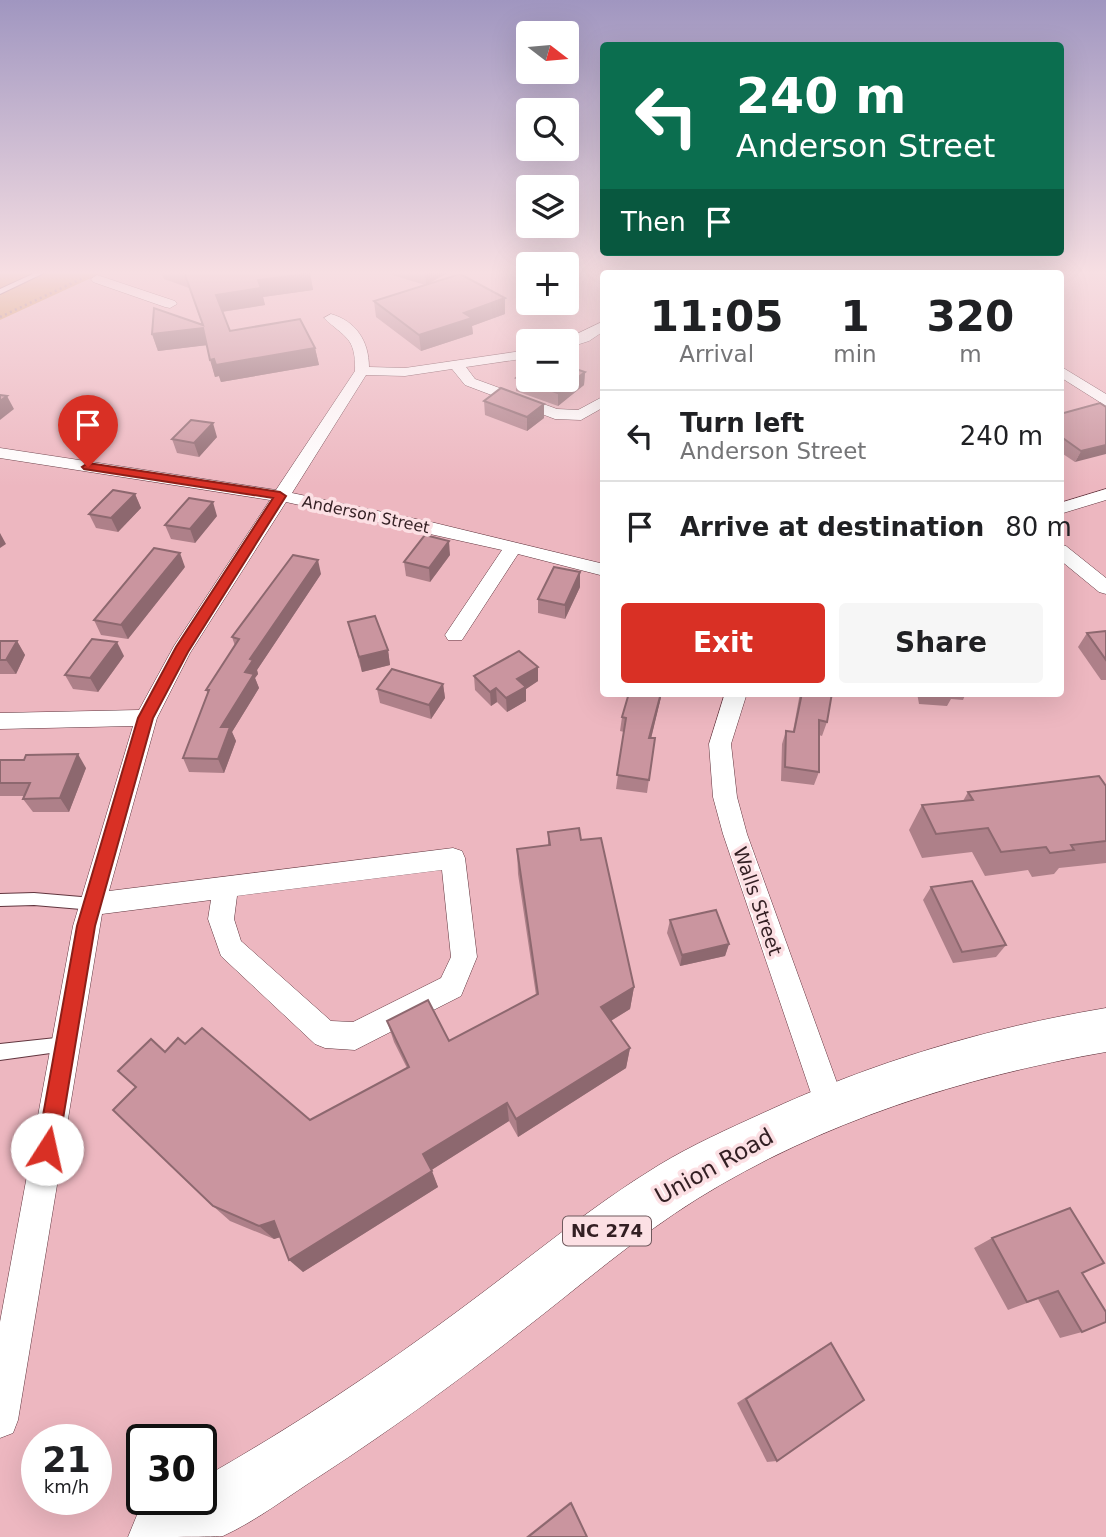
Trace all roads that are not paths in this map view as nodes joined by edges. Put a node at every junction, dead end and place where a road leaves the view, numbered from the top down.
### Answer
1 (360, 344) edge
2 (516, 356) edge
3 (457, 366) junction
4 (362, 371) junction
5 (1064, 373) edge
6 (1106, 401) edge
7 (600, 403) edge
8 (2, 456) edge
9 (1106, 494) edge
10 (280, 496) junction
11 (1064, 508) edge
12 (513, 548) junction
13 (1064, 553) edge
14 (600, 569) edge
15 (1106, 588) edge
16 (455, 635) dead end
17 (735, 697) edge
18 (146, 718) junction
19 (0, 721) edge
20 (225, 887) junction
21 (0, 900) edge
22 (93, 904) junction
23 (1106, 1030) edge
24 (66, 1044) junction
25 (0, 1052) edge
26 (830, 1105) junction
27 (0, 1420) edge
28 (159, 1537) edge

1 - 4 street
2 - 3 street
3 - 4 street
3 - 7 street
4 - 10 street
5 - 6 street
8 - 10 street, Anderson Street
9 - 11 street
10 - 12 street, Anderson Street
10 - 18 street
12 - 14 street, Anderson Street
12 - 16 street
13 - 15 street
17 - 26 street, Walls Street
18 - 19 street
18 - 22 street
20 - 20 street
20 - 22 street
21 - 22 lane
22 - 24 street
23 - 26 main road, Union Road / NC 274
24 - 25 lane
24 - 27 street
26 - 28 main road, Union Road / NC 274

